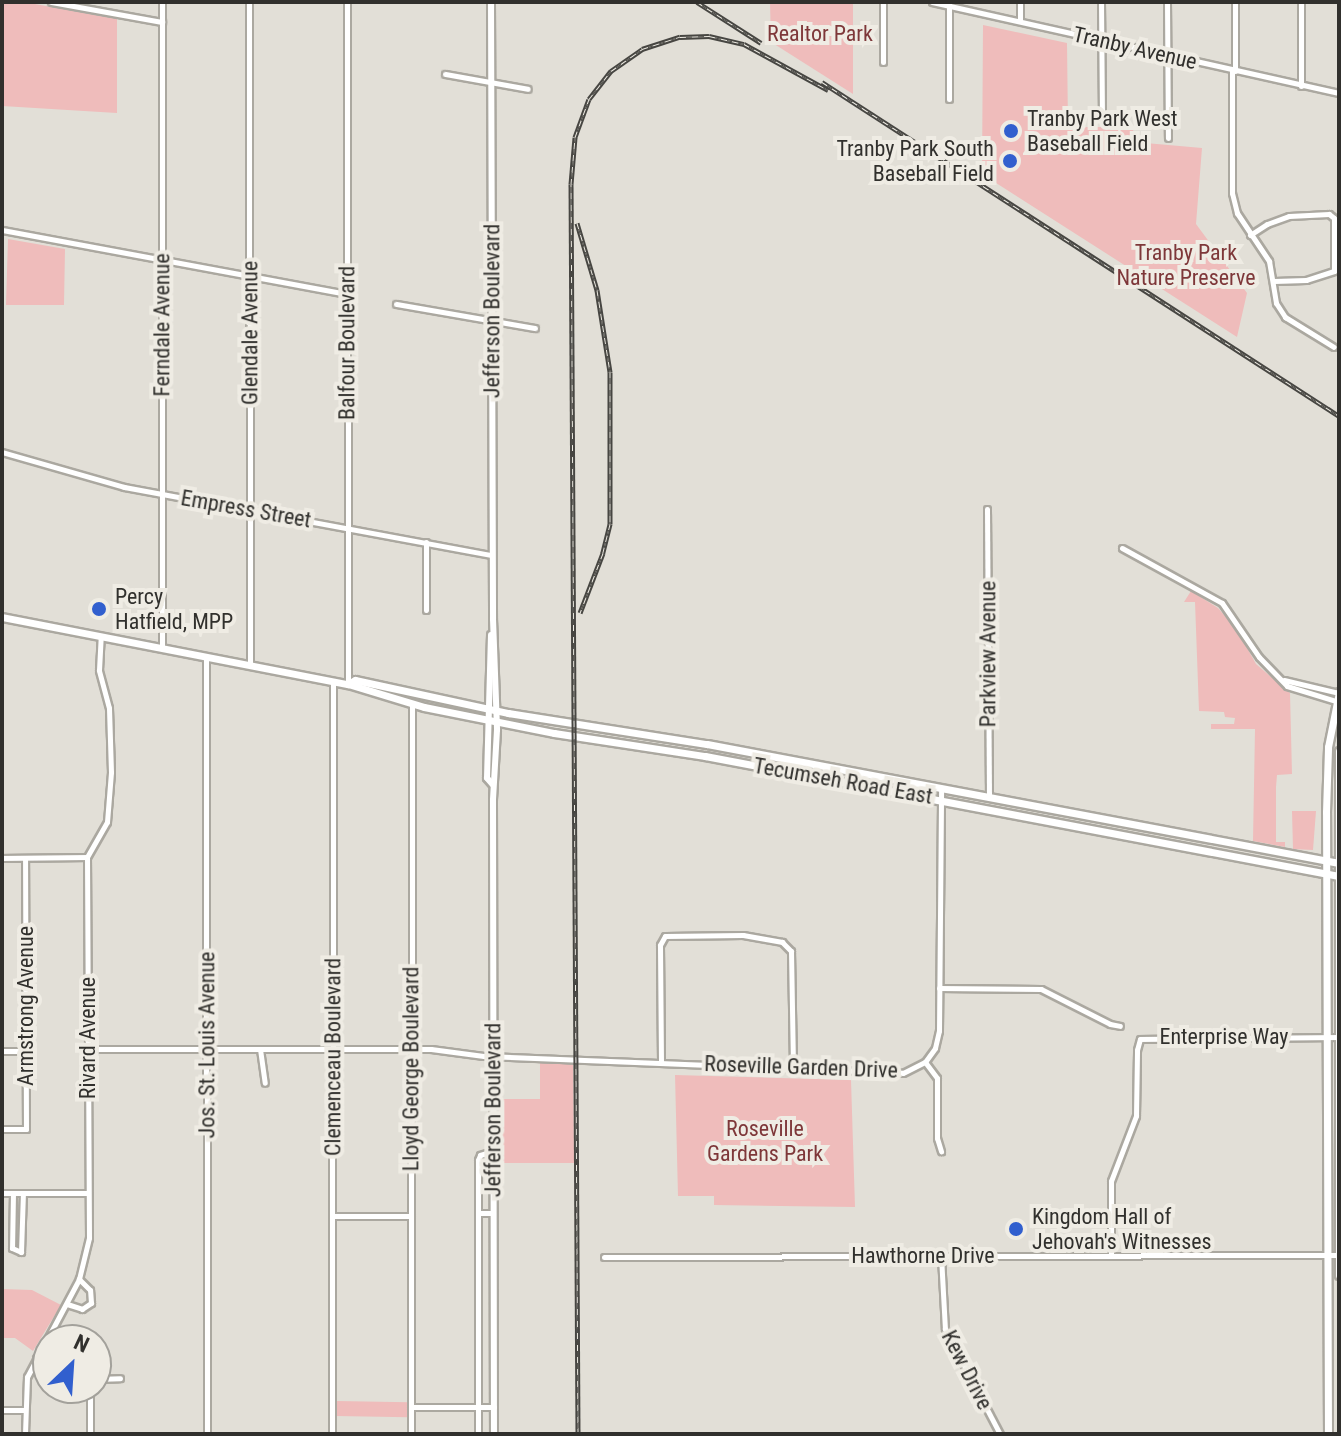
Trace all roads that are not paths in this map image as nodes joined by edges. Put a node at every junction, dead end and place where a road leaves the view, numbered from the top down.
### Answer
1 (51, 2) edge
2 (162, 2) edge
3 (249, 2) edge
4 (347, 2) edge
5 (491, 2) edge
6 (883, 2) edge
7 (932, 2) edge
8 (1020, 2) edge
9 (1101, 2) edge
10 (1167, 2) edge
11 (1235, 2) edge
12 (1301, 2) edge
13 (949, 3) edge
14 (78, 4) edge
15 (1020, 21) junction
16 (162, 22) junction
17 (1102, 41) junction
18 (1166, 56) junction
19 (883, 62) dead end
20 (1233, 71) junction
21 (445, 74) dead end
22 (492, 82) junction
23 (1301, 86) junction
24 (528, 89) dead end
25 (1339, 93) edge
26 (949, 99) dead end
27 (1102, 112) dead end
28 (1168, 138) dead end
29 (2, 230) edge
30 (1250, 235) junction
31 (162, 260) junction
32 (250, 276) junction
33 (1274, 281) junction
34 (347, 294) junction
35 (396, 304) dead end
36 (492, 319) junction
37 (535, 328) dead end
38 (1334, 347) dead end
39 (2, 452) edge
40 (162, 493) junction
41 (250, 509) junction
42 (987, 509) dead end
43 (348, 528) junction
44 (426, 542) junction
45 (1122, 548) dead end
46 (492, 555) junction
47 (426, 610) dead end
48 (2, 617) edge
49 (101, 636) junction
50 (162, 648) junction
51 (206, 657) junction
52 (250, 665) junction
53 (333, 681) junction
54 (348, 684) junction
55 (1338, 697) edge
56 (412, 703) junction
57 (492, 710) junction
58 (487, 719) junction
59 (496, 721) junction
60 (1339, 751) edge
61 (493, 785) junction
62 (941, 789) junction
63 (989, 798) junction
64 (939, 799) junction
65 (87, 857) junction
66 (2, 858) edge
67 (25, 858) junction
68 (1326, 861) junction
69 (1338, 863) edge
70 (1326, 873) junction
71 (1338, 876) edge
72 (939, 988) junction
73 (1120, 1026) dead end
74 (1326, 1037) junction
75 (1338, 1037) edge
76 (88, 1049) junction
77 (207, 1049) junction
78 (260, 1049) junction
79 (333, 1049) junction
80 (411, 1049) junction
81 (2, 1051) edge
82 (26, 1051) junction
83 (492, 1056) junction
84 (661, 1061) junction
85 (925, 1062) junction
86 (793, 1067) junction
87 (265, 1083) dead end
88 (2, 1129) edge
89 (493, 1151) junction
90 (941, 1151) dead end
91 (2, 1193) edge
92 (13, 1193) junction
93 (23, 1193) junction
94 (88, 1193) junction
95 (478, 1213) junction
96 (493, 1213) junction
97 (332, 1216) junction
98 (411, 1216) junction
99 (1111, 1255) junction
100 (1327, 1255) junction
101 (1339, 1255) edge
102 (941, 1256) junction
103 (604, 1257) dead end
104 (1339, 1275) edge
105 (79, 1279) junction
106 (67, 1304) junction
107 (56, 1324) edge
108 (32, 1366) edge
109 (112, 1378) edge
110 (120, 1378) dead end
111 (90, 1404) edge
112 (411, 1407) junction
113 (478, 1407) junction
114 (494, 1407) junction
115 (2, 1410) edge
116 (25, 1410) junction
117 (25, 1434) edge
118 (90, 1434) edge
119 (207, 1434) edge
120 (332, 1434) edge
121 (411, 1434) edge
122 (478, 1434) edge
123 (494, 1434) edge
124 (1000, 1434) edge
125 (1328, 1434) edge

1 - 14 street
2 - 16 street, Ferndale Avenue
3 - 32 street, Glendale Avenue
4 - 34 street, Balfour Boulevard
5 - 22 street, Jefferson Boulevard
6 - 19 street
7 - 13 street, Tranby Avenue
8 - 15 street
9 - 17 street
10 - 18 street
11 - 20 street
12 - 23 street
13 - 15 street, Tranby Avenue
13 - 26 street
14 - 16 street
15 - 17 street, Tranby Avenue
16 - 31 street, Ferndale Avenue
17 - 18 street, Tranby Avenue
17 - 27 street
18 - 20 street, Tranby Avenue
18 - 28 street
20 - 23 street, Tranby Avenue
20 - 30 street
21 - 22 street
22 - 24 street
22 - 36 street, Jefferson Boulevard
23 - 25 street, Tranby Avenue
29 - 31 street
30 - 33 street
30 - 33 street
31 - 32 street
31 - 40 street, Ferndale Avenue
32 - 34 street
32 - 41 street, Glendale Avenue
33 - 38 street
34 - 43 street, Balfour Boulevard
35 - 36 street
36 - 37 street
36 - 46 street, Jefferson Boulevard
39 - 40 street, Empress Street
40 - 41 street, Empress Street
40 - 50 street, Ferndale Avenue
41 - 43 street, Empress Street
41 - 52 street, Glendale Avenue
42 - 63 street, Parkview Avenue
43 - 44 street, Empress Street
43 - 54 street, Balfour Boulevard
44 - 46 street, Empress Street
44 - 47 street
45 - 55 street
46 - 57 street, Jefferson Boulevard
48 - 49 main road, Tecumseh Road East
49 - 50 main road, Tecumseh Road East
49 - 65 street, Rivard Avenue
50 - 51 main road, Tecumseh Road East
51 - 52 main road, Tecumseh Road East
51 - 77 street, Jos. St. Louis Avenue
52 - 53 main road, Tecumseh Road East
53 - 54 main road, Tecumseh Road East
53 - 79 street, Clemenceau Boulevard
54 - 56 main road, Tecumseh Road East
54 - 57 main road, Tecumseh Road East
55 - 68 main road
56 - 58 main road, Tecumseh Road East
56 - 80 street, Lloyd George Boulevard
57 - 58 street, Jefferson Boulevard
57 - 59 street, Jefferson Boulevard
57 - 62 main road, Tecumseh Road East
58 - 59 main road, Tecumseh Road East
58 - 61 street, Jefferson Boulevard
59 - 61 street, Jefferson Boulevard
59 - 64 main road, Tecumseh Road East
60 - 69 main road
61 - 83 street, Jefferson Boulevard
62 - 63 main road, Tecumseh Road East
62 - 64 street, Roseville Garden Drive
63 - 68 main road, Tecumseh Road East
64 - 70 main road, Tecumseh Road East
64 - 72 street, Roseville Garden Drive
65 - 67 street
65 - 76 street, Rivard Avenue
66 - 67 street
67 - 82 street, Armstrong Avenue
68 - 69 main road, Tecumseh Road East
68 - 70 main road
69 - 71 main road
70 - 71 main road, Tecumseh Road East
70 - 74 main road
71 - 75 main road
72 - 73 street
72 - 85 street, Roseville Garden Drive
74 - 75 street, Enterprise Way
74 - 99 street, Enterprise Way
74 - 100 main road
75 - 101 main road
76 - 77 street, Roseville Garden Drive
76 - 94 street, Rivard Avenue
77 - 78 street, Roseville Garden Drive
77 - 119 street, Jos. St. Louis Avenue
78 - 79 street, Roseville Garden Drive
78 - 87 street
79 - 80 street, Roseville Garden Drive
79 - 97 street, Clemenceau Boulevard
80 - 83 street, Roseville Garden Drive
80 - 98 street, Lloyd George Boulevard
81 - 82 street
82 - 88 street, Armstrong Avenue
83 - 84 street, Roseville Garden Drive
83 - 89 street, Jefferson Boulevard
84 - 86 street, Roseville Garden Drive
84 - 86 street
85 - 86 street, Roseville Garden Drive
85 - 90 street
89 - 95 street
89 - 96 street, Jefferson Boulevard
91 - 92 street
92 - 93 street
92 - 93 street
93 - 94 street
94 - 105 street, Rivard Avenue
95 - 96 street
95 - 113 street
96 - 114 street, Jefferson Boulevard
97 - 98 street
97 - 120 street, Clemenceau Boulevard
98 - 112 street, Lloyd George Boulevard
99 - 100 street, Hawthorne Drive
99 - 102 street, Hawthorne Drive
100 - 101 street, Hawthorne Drive
100 - 125 main road
101 - 104 main road
102 - 103 street, Hawthorne Drive
102 - 124 street, Kew Drive
105 - 106 street, Rivard Avenue
105 - 106 street
106 - 107 street, Rivard Avenue
108 - 116 street, Rivard Avenue
109 - 110 street
111 - 118 street
112 - 113 street
112 - 121 street, Lloyd George Boulevard
113 - 114 street
113 - 122 street
114 - 123 street, Jefferson Boulevard
115 - 116 street
116 - 117 street, Rivard Avenue

